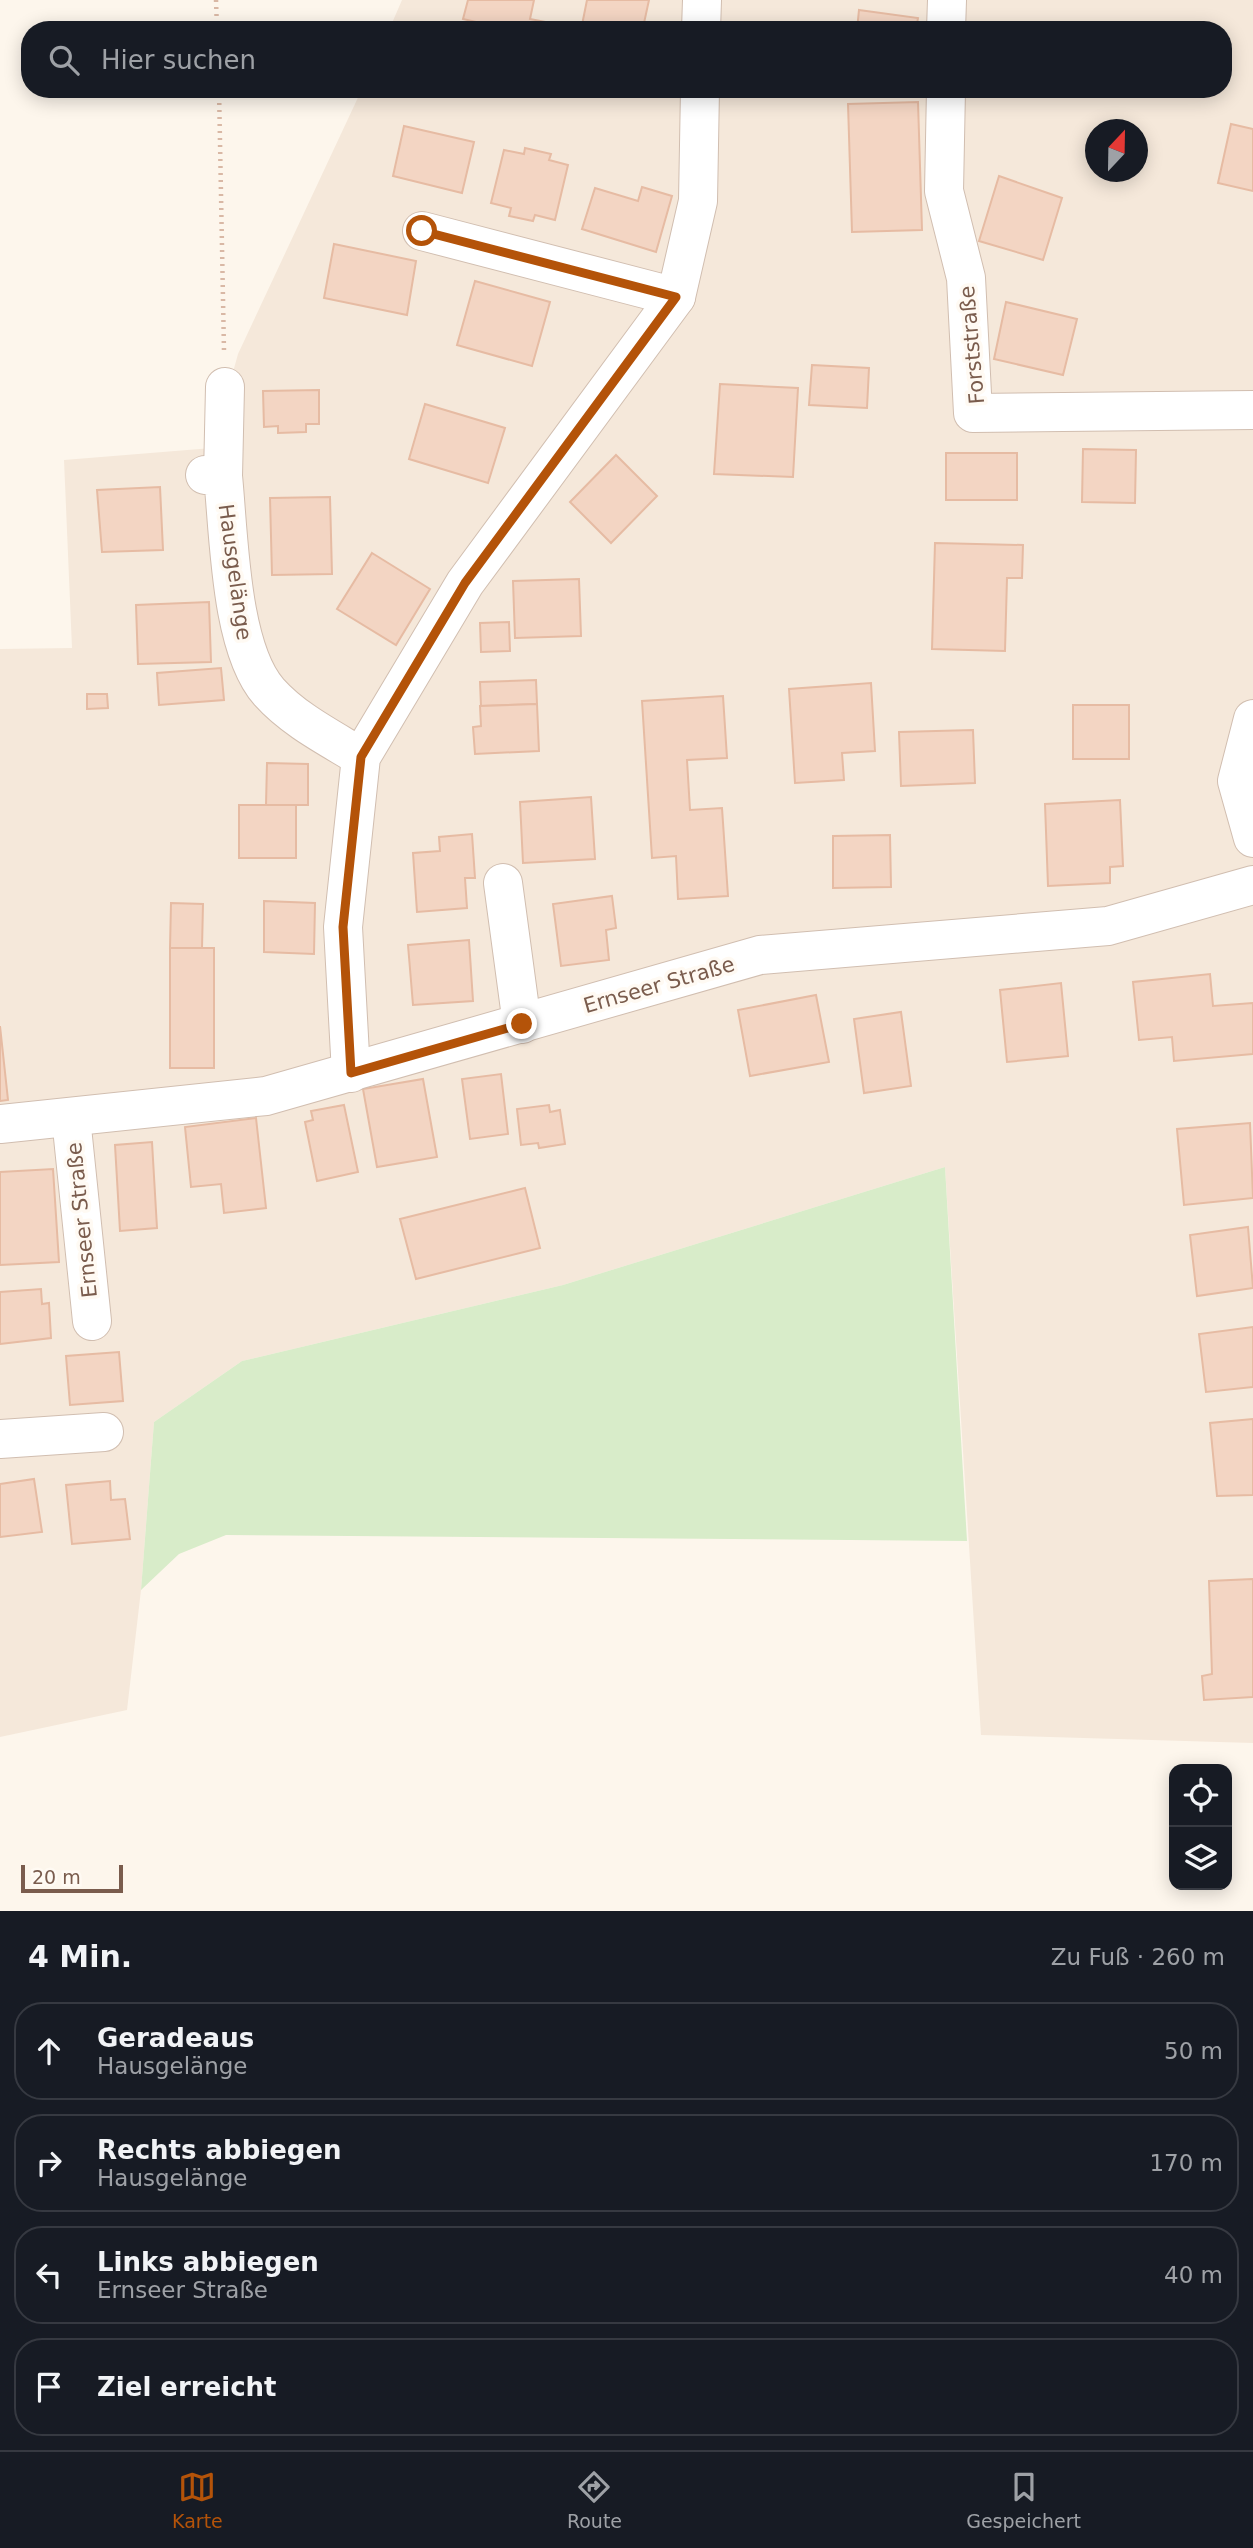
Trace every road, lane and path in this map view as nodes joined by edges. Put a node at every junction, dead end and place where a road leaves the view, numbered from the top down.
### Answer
1 (216, 0) edge
2 (702, 0) edge
3 (947, 0) edge
4 (217, 21) edge
5 (701, 21) edge
6 (946, 21) edge
7 (219, 98) edge
8 (700, 98) edge
9 (946, 98) edge
10 (422, 231) dead end
11 (676, 297) junction
12 (225, 387) joint
13 (1253, 410) edge
14 (1253, 719) edge
15 (361, 757) junction
16 (1253, 838) edge
17 (503, 883) dead end
18 (1253, 885) edge
19 (522, 1024) junction
20 (351, 1073) junction
21 (71, 1118) junction
22 (0, 1124) edge
23 (92, 1321) dead end
24 (104, 1432) dead end
25 (0, 1439) edge

1 - 4 path
2 - 5 street
3 - 6 street
7 - 12 path
8 - 11 street
9 - 13 street, Forststraße
10 - 11 street
11 - 15 street
12 - 15 street, Hausgelänge
14 - 16 street
15 - 20 street
17 - 19 street
18 - 19 street, Ernseer Straße
19 - 20 street, Ernseer Straße
20 - 21 street, Ernseer Straße
21 - 22 street, Ernseer Straße
21 - 23 street, Ernseer Straße
24 - 25 street

